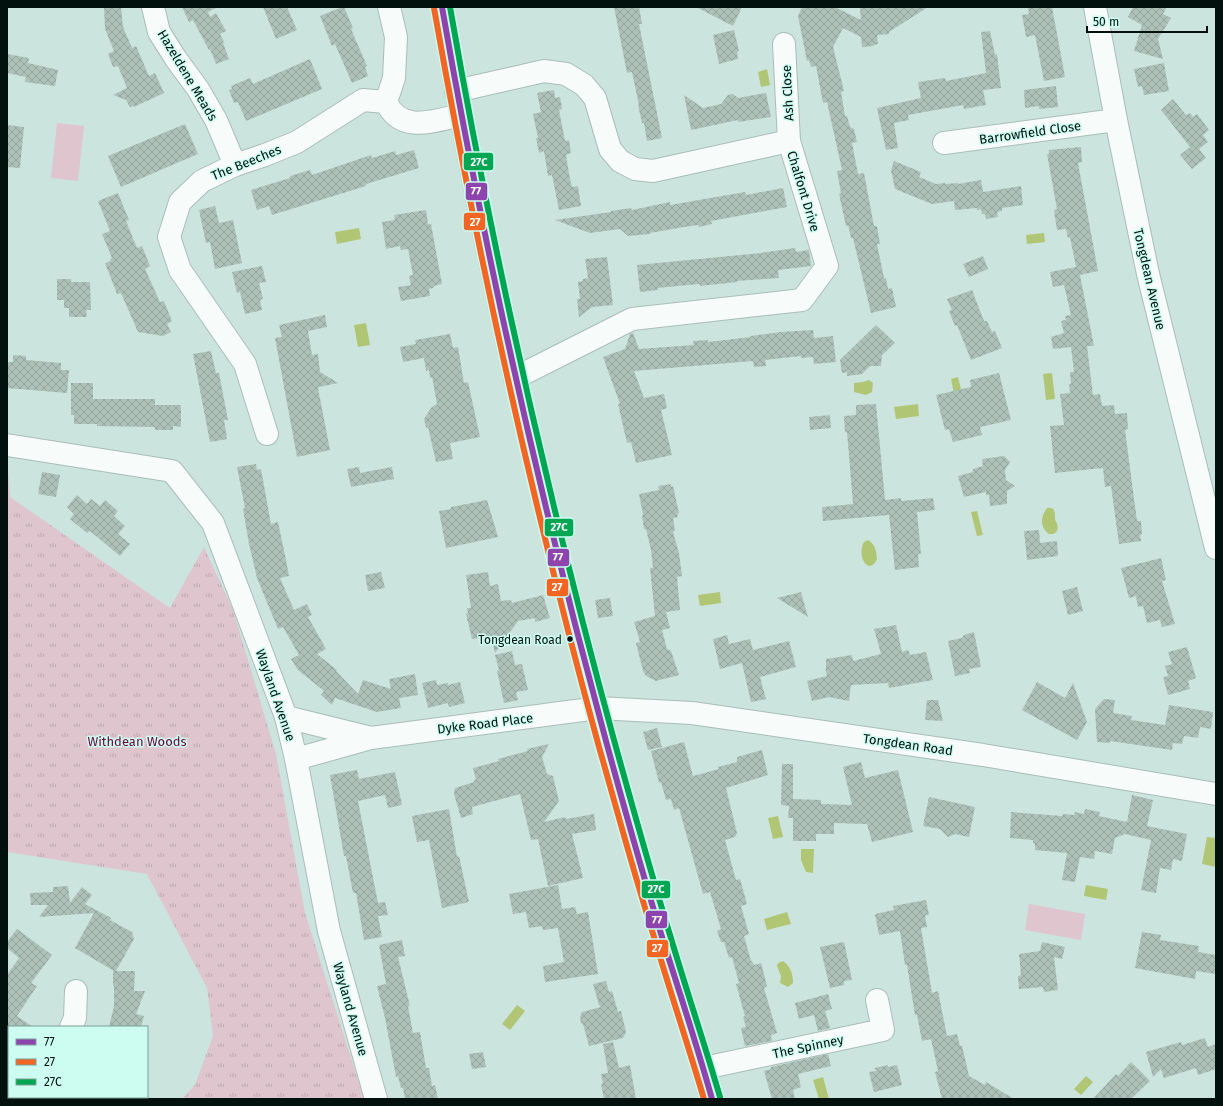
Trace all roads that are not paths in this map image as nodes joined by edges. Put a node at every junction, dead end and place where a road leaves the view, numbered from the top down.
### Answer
1 (154, 7) edge
2 (389, 7) edge
3 (442, 7) edge
4 (1095, 7) edge
5 (784, 44) dead end
6 (456, 91) junction
7 (386, 102) junction
8 (461, 115) junction
9 (1116, 120) junction
10 (790, 142) junction
11 (944, 143) dead end
12 (235, 165) junction
13 (515, 378) junction
14 (267, 434) dead end
15 (7, 445) edge
16 (1216, 548) edge
17 (598, 708) junction
18 (286, 717) junction
19 (371, 738) junction
20 (296, 759) junction
21 (1216, 794) edge
22 (76, 991) dead end
23 (877, 1000) dead end
24 (71, 1026) edge
25 (704, 1068) junction
26 (376, 1099) edge
27 (712, 1099) edge

1 - 12 street, Hazeldene Meads
2 - 7 street
3 - 6 street
4 - 9 street, Tongdean Avenue
5 - 10 street, Ash Close
6 - 8 street
6 - 10 street, Chalfont Drive
7 - 8 street
7 - 12 street, The Beeches
8 - 13 street
9 - 11 street, Barrowfield Close
9 - 16 street, Tongdean Avenue
10 - 13 street, Chalfont Drive
12 - 14 street, The Beeches
13 - 17 street
15 - 18 street, Wayland Avenue
17 - 19 street, Dyke Road Place
17 - 21 street, Tongdean Road
17 - 25 street
18 - 19 street
18 - 20 street, Wayland Avenue
19 - 20 street
20 - 26 street, Wayland Avenue
22 - 24 street
23 - 25 street, The Spinney
25 - 27 street

